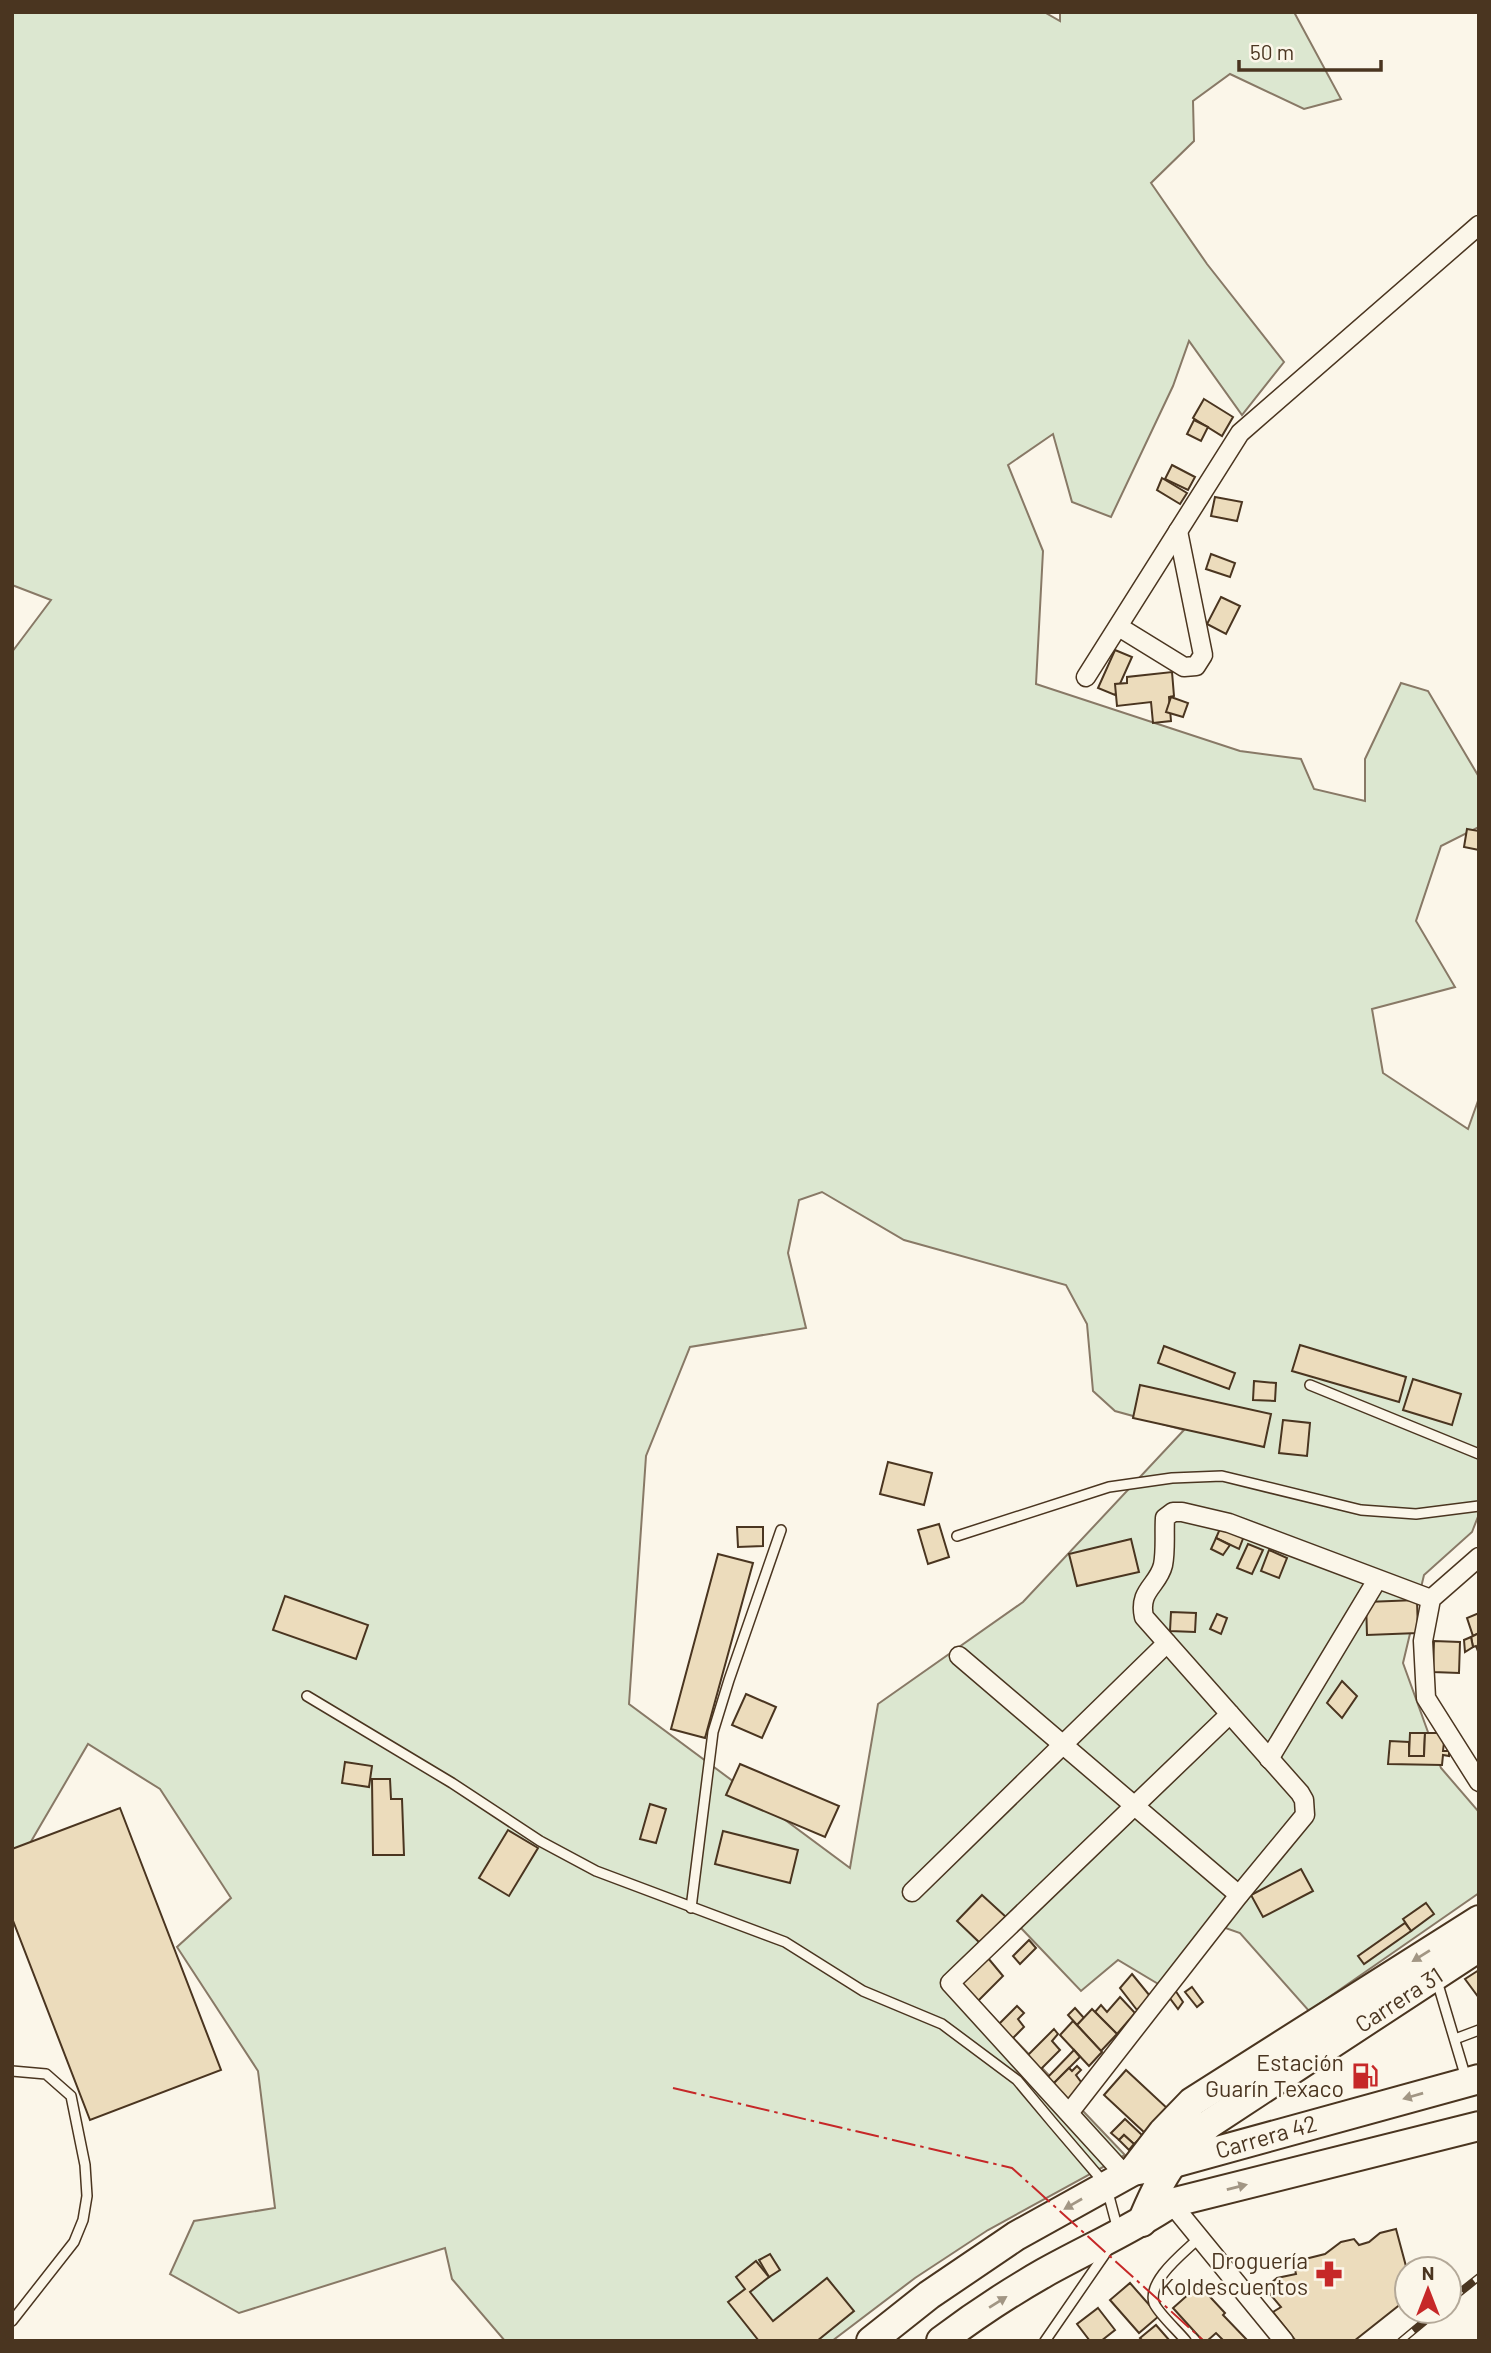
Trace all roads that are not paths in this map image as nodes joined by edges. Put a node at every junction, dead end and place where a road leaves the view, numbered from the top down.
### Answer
1 (1479, 225) edge
2 (1178, 531) junction
3 (1119, 627) junction
4 (1086, 677) dead end
5 (1310, 1385) dead end
6 (1479, 1454) edge
7 (1479, 1506) edge
8 (781, 1530) dead end
9 (957, 1536) dead end
10 (1479, 1557) edge
11 (1377, 1580) junction
12 (1431, 1599) junction
13 (1167, 1643) junction
14 (959, 1656) dead end
15 (307, 1696) dead end
16 (1230, 1714) junction
17 (1063, 1745) junction
18 (1269, 1759) junction
19 (1479, 1782) edge
20 (1134, 1806) junction
21 (912, 1892) dead end
22 (1238, 1895) junction
23 (691, 1908) junction
24 (1479, 1920) edge
25 (1479, 1947) edge
26 (1435, 1976) junction
27 (1479, 2030) edge
28 (1455, 2039) junction
29 (12, 2071) edge
30 (1473, 2080) edge
31 (1069, 2113) junction
32 (1479, 2126) edge
33 (1170, 2164) junction
34 (1122, 2177) junction
35 (1171, 2203) junction
36 (1131, 2228) junction
37 (1199, 2238) junction
38 (12, 2320) edge
39 (871, 2341) edge
40 (941, 2341) edge
41 (1045, 2341) edge
42 (1186, 2341) edge
43 (1284, 2341) edge

1 - 2 street
2 - 3 street
2 - 3 street
3 - 4 street
5 - 6 lane
7 - 9 lane
8 - 23 lane
10 - 12 street
11 - 12 street
11 - 13 street
11 - 18 street
12 - 19 street
13 - 16 street
13 - 17 street
14 - 17 street
15 - 23 lane
16 - 18 street
16 - 20 street
17 - 20 street
17 - 21 street
18 - 22 street
20 - 22 street
20 - 31 street
22 - 31 street
23 - 34 lane
24 -> 34 highway, Carrera 31
25 - 26 highway, Carrera 31
26 - 28 lane
26 - 33 highway, Carrera 31
27 - 28 lane
28 - 30 lane
29 - 38 lane
30 -> 33 highway, Carrera 42
31 - 34 street
35 -> 32 highway, Carrera 42
33 - 34 highway, Carrera 42
33 - 36 highway, Carrera 31
34 - 36 lane
34 -> 39 highway
35 - 36 highway, Carrera 42
35 - 37 street
40 -> 36 highway, Carrera 42
36 - 41 lane
37 - 42 lane
37 - 43 street

